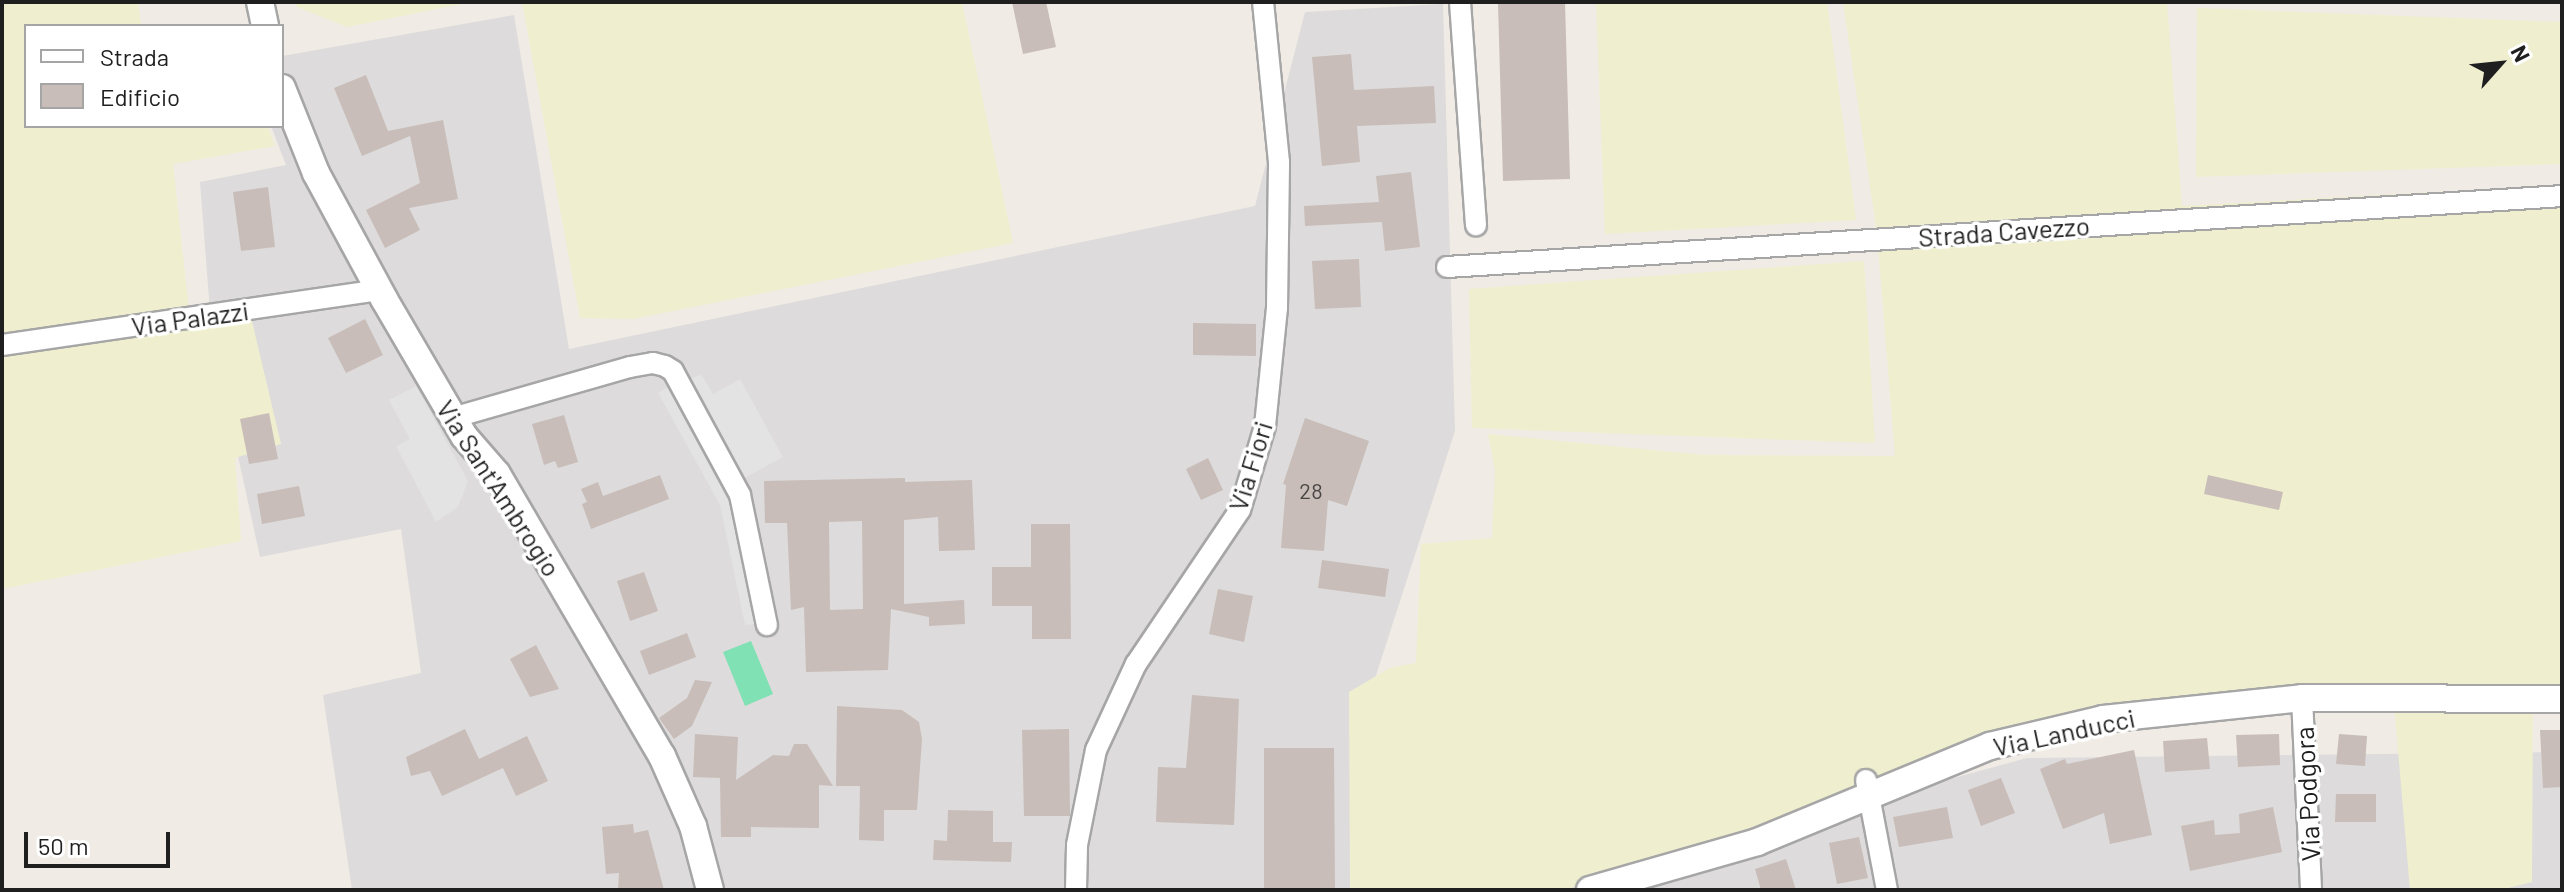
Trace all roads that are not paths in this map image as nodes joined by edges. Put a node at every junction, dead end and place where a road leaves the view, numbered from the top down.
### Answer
1 (260, 2) edge
2 (1263, 2) edge
3 (1460, 2) edge
4 (265, 24) edge
5 (284, 93) edge
6 (2562, 196) edge
7 (1476, 225) dead end
8 (1447, 267) dead end
9 (379, 290) junction
10 (2, 345) edge
11 (452, 418) junction
12 (767, 625) dead end
13 (2302, 698) junction
14 (2562, 699) edge
15 (1868, 789) junction
16 (710, 890) edge
17 (1076, 890) edge
18 (1590, 890) edge
19 (1887, 890) edge
20 (2311, 890) edge

1 - 4 street
2 - 17 street, Via Fiori
3 - 7 street
5 - 9 street, Via Sant'Ambrogio
6 - 8 street, Strada Cavezzo
9 - 10 street, Via Palazzi
9 - 11 street, Via Sant'Ambrogio
11 - 12 street
11 - 16 street, Via Sant'Ambrogio
13 - 14 street, Via Landucci
13 - 15 street, Via Landucci
13 - 20 street, Via Podgora
15 - 18 street, Via Landucci
15 - 19 street

